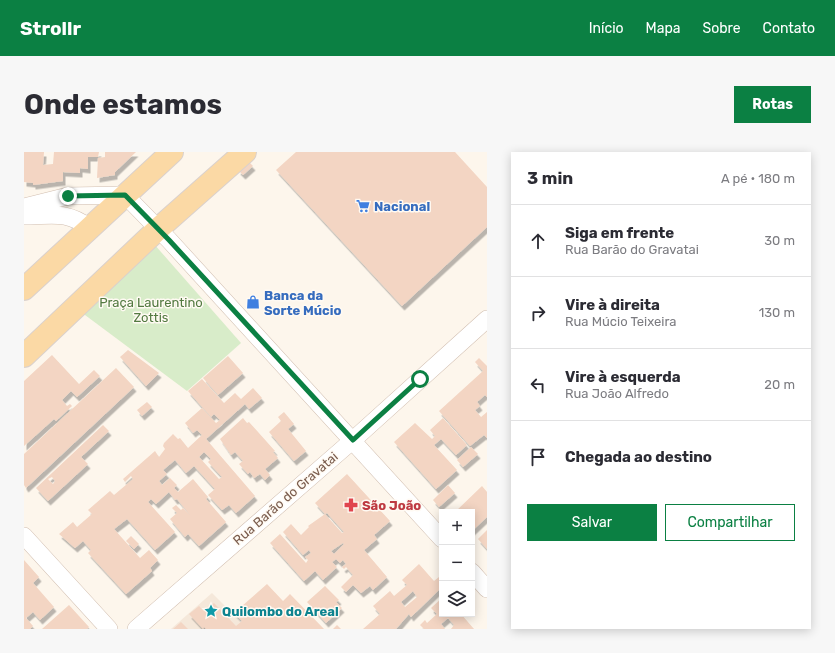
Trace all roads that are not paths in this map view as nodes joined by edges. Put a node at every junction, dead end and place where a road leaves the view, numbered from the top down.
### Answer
1 (172, 152) edge
2 (245, 152) edge
3 (125, 195) junction
4 (24, 207) edge
5 (24, 216) edge
6 (90, 228) junction
7 (158, 229) junction
8 (24, 289) edge
9 (487, 319) edge
10 (24, 356) edge
11 (353, 440) junction
12 (24, 536) edge
13 (439, 536) edge
14 (475, 575) edge
15 (487, 589) edge
16 (109, 629) edge
17 (136, 629) edge

1 - 3 main road
2 - 7 main road
3 - 4 street
3 - 6 main road
3 - 7 street
5 - 6 street
6 - 8 main road
7 - 10 main road
7 - 11 street
9 - 11 street, Rua Barão do Gravatai
11 - 13 street
11 - 17 street, Rua Barão do Gravatai
12 - 16 street
14 - 15 street

